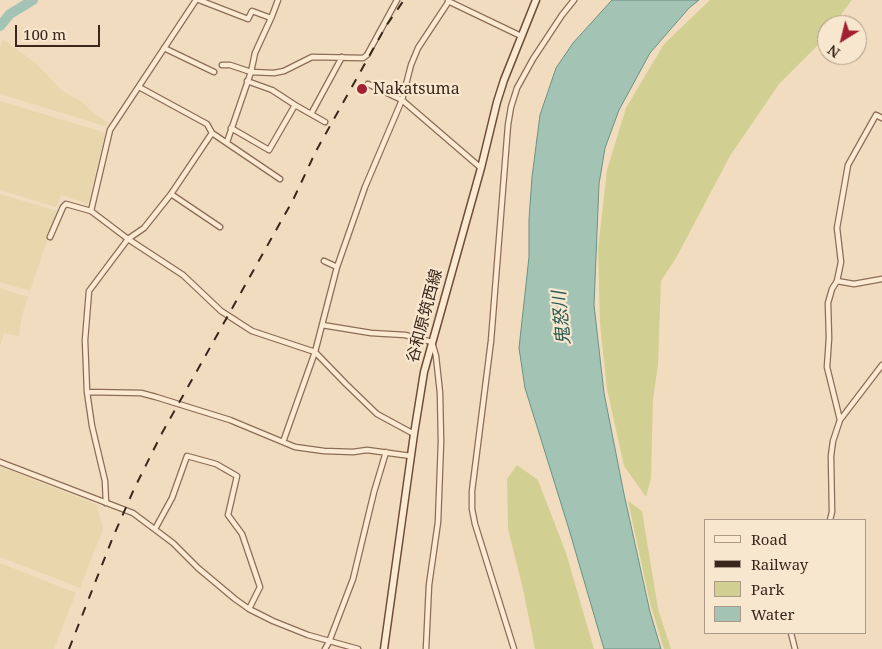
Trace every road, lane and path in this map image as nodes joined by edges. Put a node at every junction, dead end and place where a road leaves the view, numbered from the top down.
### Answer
1 (198, 0) edge
2 (278, 0) edge
3 (397, 0) edge
4 (536, 0) edge
5 (574, 0) edge
6 (450, 1) edge
7 (271, 18) junction
8 (521, 36) junction
9 (164, 48) junction
10 (342, 58) junction
11 (222, 65) dead end
12 (214, 72) dead end
13 (250, 72) junction
14 (247, 80) junction
15 (368, 84) dead end
16 (139, 87) junction
17 (402, 100) junction
18 (294, 105) junction
19 (311, 114) junction
20 (882, 118) edge
21 (325, 122) dead end
22 (231, 128) junction
23 (212, 133) junction
24 (227, 142) junction
25 (481, 168) junction
26 (280, 179) dead end
27 (171, 194) junction
28 (91, 210) junction
29 (220, 227) dead end
30 (50, 237) dead end
31 (128, 239) junction
32 (324, 261) dead end
33 (337, 267) junction
34 (882, 279) edge
35 (837, 281) junction
36 (322, 325) junction
37 (432, 342) junction
38 (315, 352) junction
39 (882, 364) edge
40 (87, 392) junction
41 (840, 420) junction
42 (414, 434) junction
43 (283, 442) junction
44 (386, 452) junction
45 (411, 456) junction
46 (0, 462) edge
47 (106, 504) junction
48 (830, 519) edge
49 (155, 529) junction
50 (249, 609) junction
51 (792, 634) edge
52 (329, 642) junction
53 (325, 649) edge
54 (358, 649) edge
55 (384, 649) edge
56 (426, 649) edge
57 (514, 649) edge
58 (795, 649) edge

1 - 7 street
1 - 9 street
2 - 7 street
3 - 10 street
4 - 8 main road, 谷和原筑西線
5 - 57 street
6 - 8 street
6 - 17 street
7 - 13 street
8 - 25 main road, 谷和原筑西線
9 - 12 street
9 - 16 street
10 - 13 street
10 - 19 street
11 - 13 street
13 - 14 street
14 - 18 street
14 - 22 street
15 - 17 street
16 - 23 street
16 - 28 street
17 - 25 street
17 - 33 street
18 - 19 street
18 - 22 street
19 - 21 street
20 - 35 street
22 - 24 street
23 - 24 street
23 - 27 street
24 - 26 street
25 - 37 main road, 谷和原筑西線
27 - 29 street
27 - 31 street
28 - 30 street
28 - 31 street
31 - 38 street
31 - 40 street
32 - 33 street
33 - 36 street
34 - 35 street
35 - 41 street
36 - 37 street
36 - 38 street
37 - 42 main road, 谷和原筑西線
37 - 56 street
38 - 42 street
38 - 43 street
39 - 41 street
40 - 43 street
40 - 47 street
41 - 48 street
42 - 45 main road, 谷和原筑西線
43 - 44 street
44 - 45 street
44 - 52 street
45 - 55 main road, 谷和原筑西線
46 - 47 street
47 - 49 street
49 - 50 street
49 - 50 street
50 - 52 street
51 - 58 street
52 - 53 street
52 - 54 street

